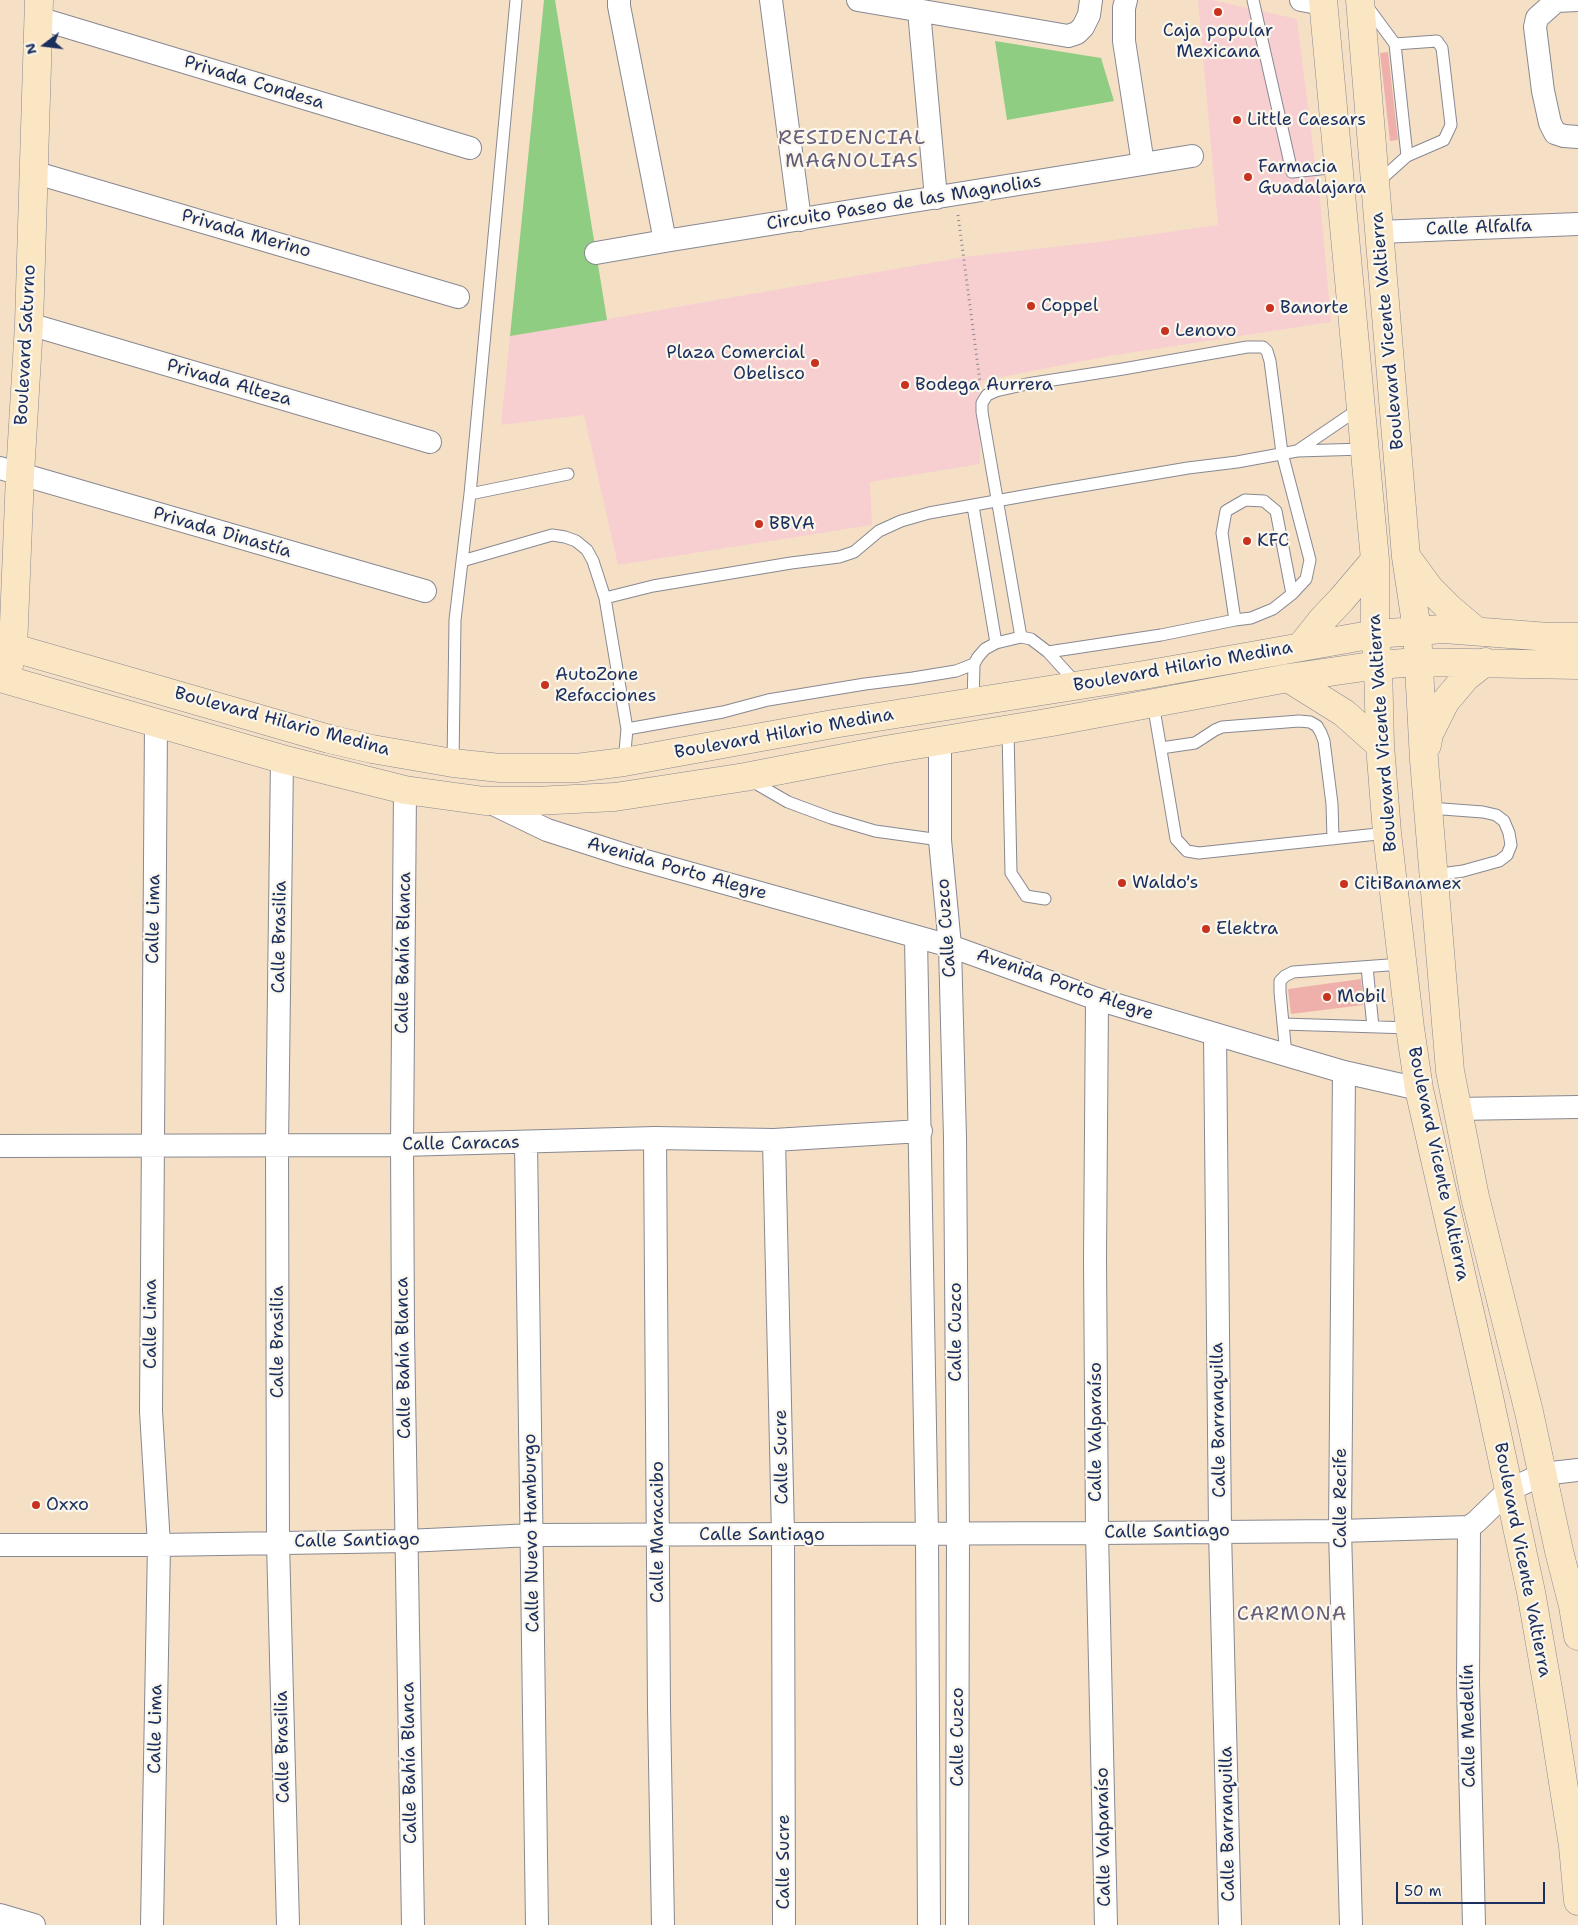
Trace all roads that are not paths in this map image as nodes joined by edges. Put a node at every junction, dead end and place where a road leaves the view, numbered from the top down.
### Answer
1 (516, 0) edge
2 (619, 0) edge
3 (771, 0) edge
4 (858, 0) edge
5 (1091, 0) edge
6 (1126, 0) edge
7 (1253, 0) edge
8 (1361, 0) edge
9 (1578, 0) edge
10 (1316, 1) edge
11 (39, 9) edge
12 (919, 10) junction
13 (1395, 44) junction
14 (1578, 138) edge
15 (470, 148) dead end
16 (1192, 156) dead end
17 (1407, 156) junction
18 (1143, 164) junction
19 (1338, 167) junction
20 (33, 172) junction
21 (1375, 184) junction
22 (946, 196) junction
23 (800, 220) junction
24 (1578, 224) edge
25 (1379, 232) junction
26 (665, 241) junction
27 (596, 253) dead end
28 (458, 297) dead end
29 (29, 324) junction
30 (1360, 407) junction
31 (430, 442) dead end
32 (1364, 449) junction
33 (1297, 451) junction
34 (1282, 453) junction
35 (10, 472) edge
36 (568, 474) dead end
37 (470, 494) junction
38 (996, 502) junction
39 (973, 506) junction
40 (1406, 557) junction
41 (1374, 560) junction
42 (462, 561) junction
43 (425, 591) dead end
44 (1292, 594) junction
45 (604, 598) junction
46 (1235, 620) junction
47 (1417, 630) junction
48 (1475, 630) junction
49 (1375, 634) junction
50 (1021, 637) junction
51 (1578, 637) edge
52 (996, 643) junction
53 (1302, 645) junction
54 (7, 646) edge
55 (1048, 652) junction
56 (1417, 662) junction
57 (1485, 662) junction
58 (974, 664) junction
59 (1578, 664) edge
60 (1378, 665) junction
61 (1288, 678) junction
62 (2, 682) edge
63 (1079, 686) junction
64 (973, 703) junction
65 (1153, 703) junction
66 (156, 723) junction
67 (627, 729) junction
68 (1008, 729) junction
69 (940, 740) junction
70 (1380, 745) junction
71 (1161, 748) junction
72 (282, 759) junction
73 (1424, 760) junction
74 (624, 762) junction
75 (453, 763) junction
76 (745, 777) junction
77 (406, 790) junction
78 (485, 800) junction
79 (1429, 808) junction
80 (1387, 833) junction
81 (1333, 839) junction
82 (940, 840) junction
83 (1433, 875) junction
84 (1045, 899) dead end
85 (916, 938) junction
86 (950, 946) junction
87 (1402, 964) junction
88 (1367, 967) junction
89 (1097, 998) junction
90 (1283, 1024) junction
91 (1373, 1027) junction
92 (1410, 1028) junction
93 (1215, 1034) junction
94 (1286, 1055) junction
95 (1344, 1072) junction
96 (1419, 1089) junction
97 (1578, 1107) edge
98 (1456, 1109) junction
99 (921, 1131) junction
100 (655, 1138) junction
101 (774, 1140) junction
102 (526, 1142) junction
103 (277, 1145) junction
104 (402, 1145) junction
105 (0, 1146) edge
106 (152, 1146) junction
107 (1578, 1470) edge
108 (1543, 1474) junction
109 (1509, 1490) junction
110 (1469, 1527) junction
111 (1220, 1531) junction
112 (1340, 1531) junction
113 (958, 1533) junction
114 (1097, 1533) junction
115 (532, 1535) junction
116 (784, 1535) junction
117 (927, 1535) junction
118 (659, 1536) junction
119 (407, 1541) junction
120 (278, 1542) junction
121 (159, 1545) junction
122 (0, 1546) edge
123 (1578, 1636) edge
124 (1578, 1901) edge
125 (0, 1915) edge
126 (34, 1925) edge
127 (152, 1925) edge
128 (288, 1925) edge
129 (413, 1925) edge
130 (538, 1925) edge
131 (663, 1925) edge
132 (784, 1925) edge
133 (929, 1925) edge
134 (957, 1925) edge
135 (1106, 1925) edge
136 (1230, 1925) edge
137 (1352, 1925) edge
138 (1474, 1925) edge

1 - 37 lane
2 - 26 street
3 - 23 street
4 - 12 street
5 - 12 street
6 - 18 street
7 - 19 lane
8 - 13 lane
8 - 21 main road, Boulevard Vicente Valtierra
9 - 14 street
10 - 19 main road, Boulevard Vicente Valtierra
11 - 15 street, Privada Condesa
11 - 20 main road, Boulevard Saturno
12 - 22 street
13 - 17 lane
13 - 17 lane
16 - 18 street, Circuito Paseo de las Magnolias
17 - 21 lane
18 - 22 street, Circuito Paseo de las Magnolias
19 - 30 main road, Boulevard Vicente Valtierra
20 - 28 street, Privada Merino
20 - 29 main road, Boulevard Saturno
21 - 25 main road, Boulevard Vicente Valtierra
22 - 23 street, Circuito Paseo de las Magnolias
23 - 26 street, Circuito Paseo de las Magnolias
24 - 25 street, Calle Alfalfa
25 - 40 main road, Boulevard Vicente Valtierra
26 - 27 street, Circuito Paseo de las Magnolias
29 - 31 street, Privada Alteza
29 - 35 main road, Boulevard Saturno
30 - 32 main road, Boulevard Vicente Valtierra
30 - 33 lane
32 - 33 lane
32 - 41 main road, Boulevard Vicente Valtierra
33 - 34 lane
34 - 38 lane
34 - 38 lane
34 - 44 lane
35 - 43 street, Privada Dinastía
35 - 54 main road, Boulevard Saturno
36 - 37 lane
37 - 42 lane
38 - 39 lane
38 - 50 lane
39 - 45 lane
39 - 52 lane
40 - 47 main road, Boulevard Vicente Valtierra
40 - 48 main road
41 - 49 main road, Boulevard Vicente Valtierra
41 - 53 main road
42 - 45 lane
42 - 75 lane
44 - 46 lane
44 - 46 lane
45 - 67 lane
46 - 55 lane
47 - 48 main road, Boulevard Hilario Medina
47 - 49 main road, Boulevard Hilario Medina
47 - 56 main road, Boulevard Vicente Valtierra
48 - 51 main road, Boulevard Hilario Medina
49 - 53 main road, Boulevard Hilario Medina
49 - 60 main road, Boulevard Vicente Valtierra
50 - 52 lane
50 - 55 lane
52 - 58 lane
53 - 63 main road, Boulevard Hilario Medina
54 - 62 main road, Boulevard Saturno
54 - 75 main road, Boulevard Hilario Medina
55 - 63 lane
56 - 57 main road, Boulevard Hilario Medina
56 - 60 main road, Boulevard Hilario Medina
56 - 73 main road, Boulevard Vicente Valtierra
57 - 59 main road, Boulevard Hilario Medina
57 - 73 main road
58 - 64 lane
58 - 67 lane
60 - 61 main road, Boulevard Hilario Medina
60 - 70 main road, Boulevard Vicente Valtierra
61 - 65 main road, Boulevard Hilario Medina
61 - 70 main road
62 - 66 main road, Boulevard Hilario Medina
63 - 64 main road, Boulevard Hilario Medina
64 - 74 main road, Boulevard Hilario Medina
65 - 68 main road, Boulevard Hilario Medina
65 - 71 lane
66 - 72 main road, Boulevard Hilario Medina
66 - 106 street, Calle Lima
67 - 74 lane
68 - 69 main road, Boulevard Hilario Medina
68 - 84 lane
69 - 76 main road, Boulevard Hilario Medina
69 - 82 street, Calle Cuzco
70 - 80 main road, Boulevard Vicente Valtierra
71 - 81 lane
71 - 81 lane
72 - 77 main road, Boulevard Hilario Medina
72 - 103 street, Calle Brasilia
73 - 79 main road, Boulevard Vicente Valtierra
74 - 75 main road, Boulevard Hilario Medina
76 - 78 main road, Boulevard Hilario Medina
76 - 82 lane
77 - 78 main road, Boulevard Hilario Medina
77 - 104 street, Calle Bahía Blanca
78 - 85 street, Avenida Porto Alegre
79 - 83 main road, Boulevard Vicente Valtierra
79 - 83 lane
80 - 81 lane
80 - 87 main road, Boulevard Vicente Valtierra
82 - 86 street, Calle Cuzco
83 - 98 main road, Boulevard Vicente Valtierra
85 - 86 street, Avenida Porto Alegre
85 - 99 street, Calle Cuzco
86 - 89 street, Avenida Porto Alegre
86 - 113 street, Calle Cuzco
87 - 88 lane
87 - 92 main road, Boulevard Vicente Valtierra
88 - 90 lane
88 - 91 lane
89 - 93 street, Avenida Porto Alegre
89 - 114 street, Calle Valparaíso
90 - 91 lane
90 - 94 lane
91 - 92 lane
92 - 96 main road, Boulevard Vicente Valtierra
93 - 94 street, Avenida Porto Alegre
93 - 111 street, Calle Barranquilla
94 - 95 street, Avenida Porto Alegre
95 - 96 street, Avenida Porto Alegre
95 - 112 street, Calle Recife
96 - 109 main road, Boulevard Vicente Valtierra
97 - 98 street
98 - 108 main road, Boulevard Vicente Valtierra
99 - 101 street, Calle Caracas
99 - 117 street, Calle Cuzco
100 - 101 street, Calle Caracas
100 - 102 street, Calle Caracas
100 - 118 street, Calle Maracaibo
101 - 116 street, Calle Sucre
102 - 104 street, Calle Caracas
102 - 115 street, Calle Nuevo Hamburgo
103 - 104 street, Calle Caracas
103 - 106 street, Calle Caracas
103 - 120 street, Calle Brasilia
104 - 119 street, Calle Bahía Blanca
105 - 106 street, Calle Caracas
106 - 121 street, Calle Lima
107 - 108 street
108 - 109 street
108 - 123 main road, Boulevard Vicente Valtierra
109 - 110 street
109 - 124 main road, Boulevard Vicente Valtierra
110 - 112 street, Calle Santiago
110 - 138 street, Calle Medellín
111 - 112 street, Calle Santiago
111 - 114 street, Calle Santiago
111 - 136 street, Calle Barranquilla
112 - 137 street, Calle Recife
113 - 114 street, Calle Santiago
113 - 117 street, Calle Santiago
113 - 134 street, Calle Cuzco
114 - 135 street, Calle Valparaíso
115 - 118 street, Calle Santiago
115 - 119 street, Calle Santiago
115 - 130 street, Calle Nuevo Hamburgo
116 - 117 street, Calle Santiago
116 - 118 street, Calle Santiago
116 - 132 street, Calle Sucre
117 - 133 street, Calle Cuzco
118 - 131 street, Calle Maracaibo
119 - 120 street, Calle Santiago
119 - 129 street, Calle Bahía Blanca
120 - 121 street, Calle Santiago
120 - 128 street, Calle Brasilia
121 - 122 street, Calle Santiago
121 - 127 street, Calle Lima
125 - 126 street

